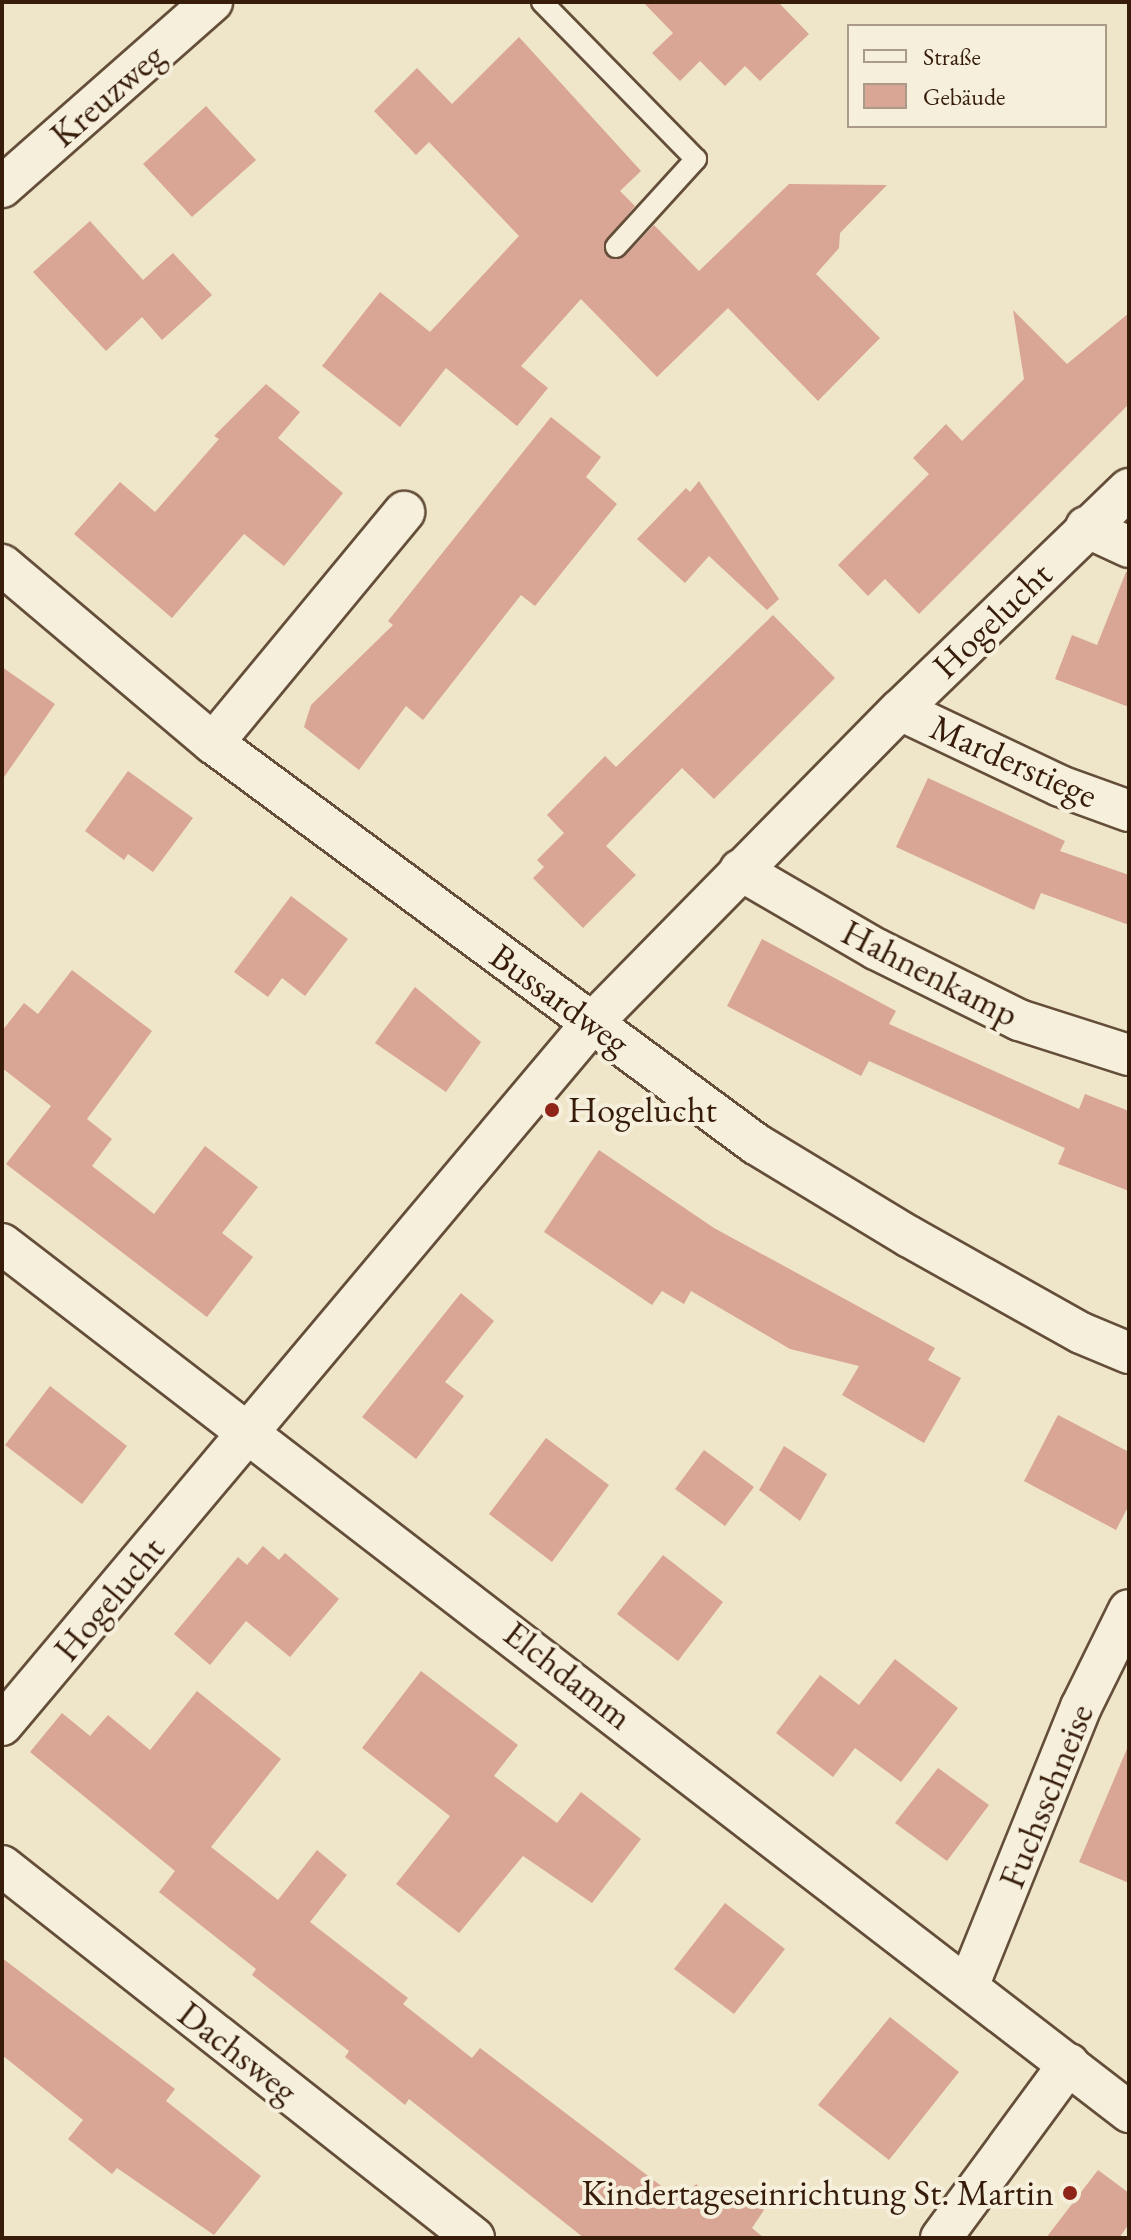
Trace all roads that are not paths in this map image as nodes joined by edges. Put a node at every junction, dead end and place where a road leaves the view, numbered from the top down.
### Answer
1 (212, 2) edge
2 (542, 2) edge
3 (2, 187) edge
4 (616, 247) dead end
5 (1129, 489) edge
6 (404, 512) dead end
7 (1086, 527) junction
8 (1129, 547) edge
9 (2, 565) edge
10 (900, 710) junction
11 (213, 743) junction
12 (1129, 811) edge
13 (740, 870) junction
14 (592, 1023) junction
15 (1129, 1055) edge
16 (2, 1244) edge
17 (1129, 1353) edge
18 (251, 1431) junction
19 (1129, 1610) edge
20 (2, 1725) edge
21 (2, 1866) edge
22 (969, 1984) junction
23 (1069, 2064) junction
24 (1129, 2112) edge
25 (474, 2238) edge
26 (941, 2238) edge

1 - 3 street, Kreuzweg
2 - 4 lane
5 - 7 street, Hogelucht
6 - 11 street
7 - 8 street
7 - 10 street, Hogelucht
9 - 11 street, Bussardweg
10 - 12 street, Marderstiege
10 - 13 street, Hogelucht
11 - 14 street, Bussardweg
13 - 14 street, Hogelucht
13 - 15 street, Hahnenkamp
14 - 17 street, Bussardweg
14 - 18 street, Hogelucht
16 - 18 street, Elchdamm
18 - 20 street, Hogelucht
18 - 22 street, Elchdamm
19 - 22 street, Fuchsschneise
21 - 25 street, Dachsweg
22 - 23 street, Elchdamm
23 - 24 street, Elchdamm
23 - 26 street

